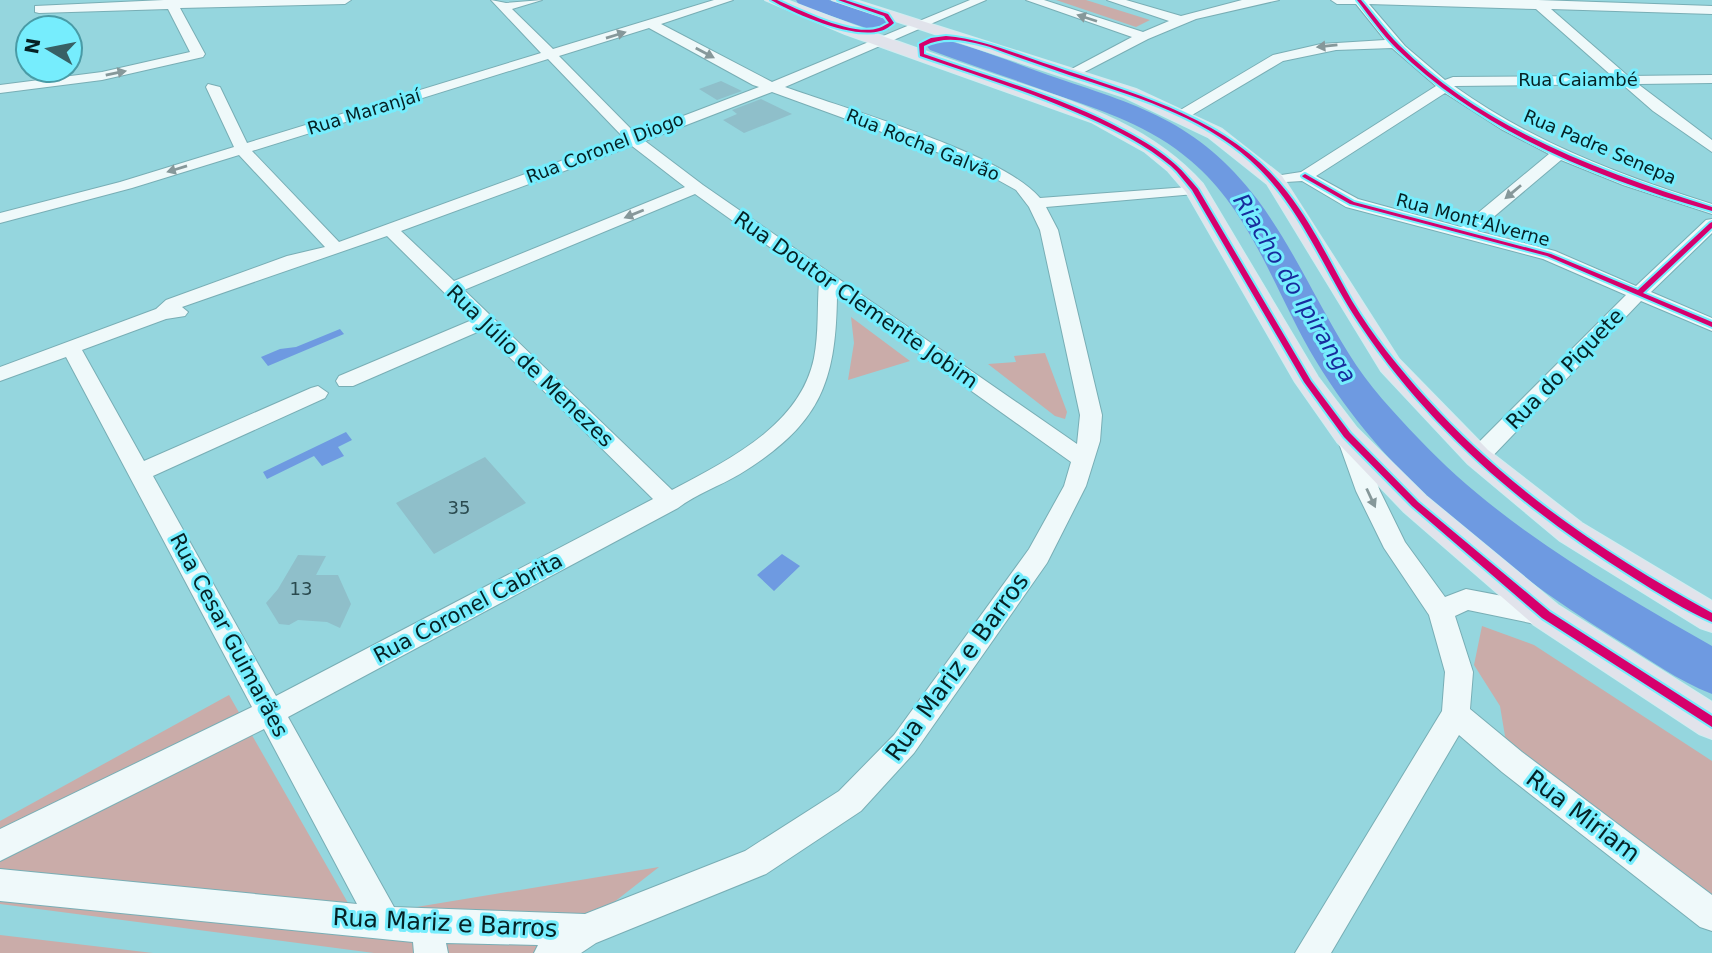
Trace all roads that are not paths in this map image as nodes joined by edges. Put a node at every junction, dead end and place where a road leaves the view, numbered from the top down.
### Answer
1 (345, 0) edge
2 (536, 0) edge
3 (727, 0) edge
4 (773, 0) edge
5 (840, 0) edge
6 (980, 0) edge
7 (1032, 0) edge
8 (1113, 0) edge
9 (1273, 0) edge
10 (1337, 0) edge
11 (1359, 0) edge
12 (171, 2) edge
13 (1536, 3) edge
14 (500, 4) edge
15 (1679, 4) edge
16 (39, 9) dead end
17 (1712, 9) edge
18 (886, 15) junction
19 (938, 19) junction
20 (1177, 19) junction
21 (1712, 20) edge
22 (651, 24) junction
23 (922, 27) junction
24 (857, 33) junction
25 (1142, 36) junction
26 (954, 38) junction
27 (890, 40) junction
28 (1395, 44) junction
29 (1008, 53) junction
30 (551, 55) junction
31 (922, 55) junction
32 (1071, 75) junction
33 (1625, 79) junction
34 (1712, 79) edge
35 (1444, 85) junction
36 (772, 86) junction
37 (213, 87) dead end
38 (0, 89) edge
39 (1182, 115) junction
40 (632, 138) junction
41 (1712, 148) edge
42 (243, 150) junction
43 (1561, 152) junction
44 (1305, 176) junction
45 (1275, 180) junction
46 (697, 188) junction
47 (1195, 189) junction
48 (1035, 204) junction
49 (1712, 209) edge
50 (0, 218) edge
51 (1712, 223) edge
52 (390, 229) junction
53 (1464, 233) junction
54 (336, 249) junction
55 (314, 257) joint
56 (828, 280) junction
57 (452, 289) junction
58 (1638, 294) junction
59 (485, 322) junction
60 (1712, 325) edge
61 (71, 348) junction
62 (0, 374) edge
63 (346, 381) dead end
64 (318, 393) dead end
65 (1347, 435) junction
66 (1478, 457) junction
67 (1083, 459) junction
68 (140, 472) junction
69 (670, 502) junction
70 (1441, 611) junction
71 (1546, 615) junction
72 (1712, 618) edge
73 (271, 712) junction
74 (1456, 714) junction
75 (1712, 722) edge
76 (0, 845) edge
77 (0, 885) edge
78 (1712, 915) edge
79 (385, 923) junction
80 (585, 932) junction
81 (429, 940) edge
82 (551, 953) edge
83 (1312, 953) edge

1 - 12 street
2 - 14 street
3 - 22 street, Rua Maranjaí
4 - 24 main road
5 - 18 main road
6 - 19 street, Rua Coronel Diogo
25 -> 7 street
8 - 20 street
9 - 20 street
10 - 11 street
11 - 13 street
11 - 28 street, Rua Padre Senepa
12 - 16 street
38 -> 12 street
13 - 15 street
13 - 33 street
14 - 30 street, Rua Doutor Clemente Jobim
15 - 17 street
15 - 21 street
18 - 23 main road
18 - 24 main road
19 - 23 street, Rua Coronel Diogo
19 - 29 main road
20 - 25 street
30 -> 22 street, Rua Maranjaí
22 -> 36 street
23 - 26 main road
23 - 27 street, Rua Coronel Diogo
24 - 27 main road
25 - 32 street
26 - 29 main road
26 - 31 main road
27 - 31 main road
27 - 36 street, Rua Coronel Diogo
28 - 35 street, Rua Padre Senepa
28 -> 39 street
29 - 32 main road
30 - 40 street, Rua Doutor Clemente Jobim
30 - 42 street, Rua Maranjaí
31 - 47 main road
32 - 39 main road
33 - 34 street, Rua Caiambé
33 - 35 street, Rua Caiambé
33 - 41 street
35 - 43 street, Rua Padre Senepa
35 - 44 street
36 - 40 street, Rua Coronel Diogo
36 - 48 street, Rua Rocha Galvão
37 - 42 street
39 - 45 main road
40 - 46 street, Rua Doutor Clemente Jobim
40 - 52 street, Rua Coronel Diogo
42 -> 50 street, Rua Maranjaí
42 - 54 street
43 - 49 street, Rua Padre Senepa
43 -> 53 street
44 - 45 street
44 - 53 street, Rua Mont'Alverne
45 - 66 main road
46 - 56 street, Rua Doutor Clemente Jobim
46 -> 57 street
47 - 48 street
47 - 65 main road
48 - 67 street, Rua Mariz e Barros
51 - 58 street, Rua do Piquete
52 - 54 street, Rua Coronel Diogo
52 - 57 street, Rua Júlio de Menezes
53 - 58 street, Rua Mont'Alverne
54 - 55 street, Rua Coronel Diogo
55 - 61 street, Rua Coronel Diogo
56 - 67 street, Rua Doutor Clemente Jobim
56 - 69 street, Rua Coronel Cabrita
57 - 59 street, Rua Júlio de Menezes
58 - 60 street, Rua Mont'Alverne
58 - 66 street, Rua do Piquete
59 - 63 street
59 - 69 street, Rua Júlio de Menezes
61 - 62 street, Rua Coronel Diogo
61 - 68 street, Rua Cesar Guimarães
64 - 68 street
65 -> 70 street
65 - 71 main road
66 - 72 main road
67 - 80 street, Rua Mariz e Barros
68 - 73 street, Rua Cesar Guimarães
69 - 73 street, Rua Coronel Cabrita
70 - 71 street
70 - 74 street
71 - 75 main road
73 - 76 street, Rua Coronel Cabrita
73 - 79 street, Rua Cesar Guimarães
74 - 78 street, Rua Miriam
74 - 83 street
77 - 79 street, Rua Mariz e Barros
79 - 81 street, Rua Mariz e Barros
80 - 81 street, Rua Mariz e Barros
80 - 82 street

